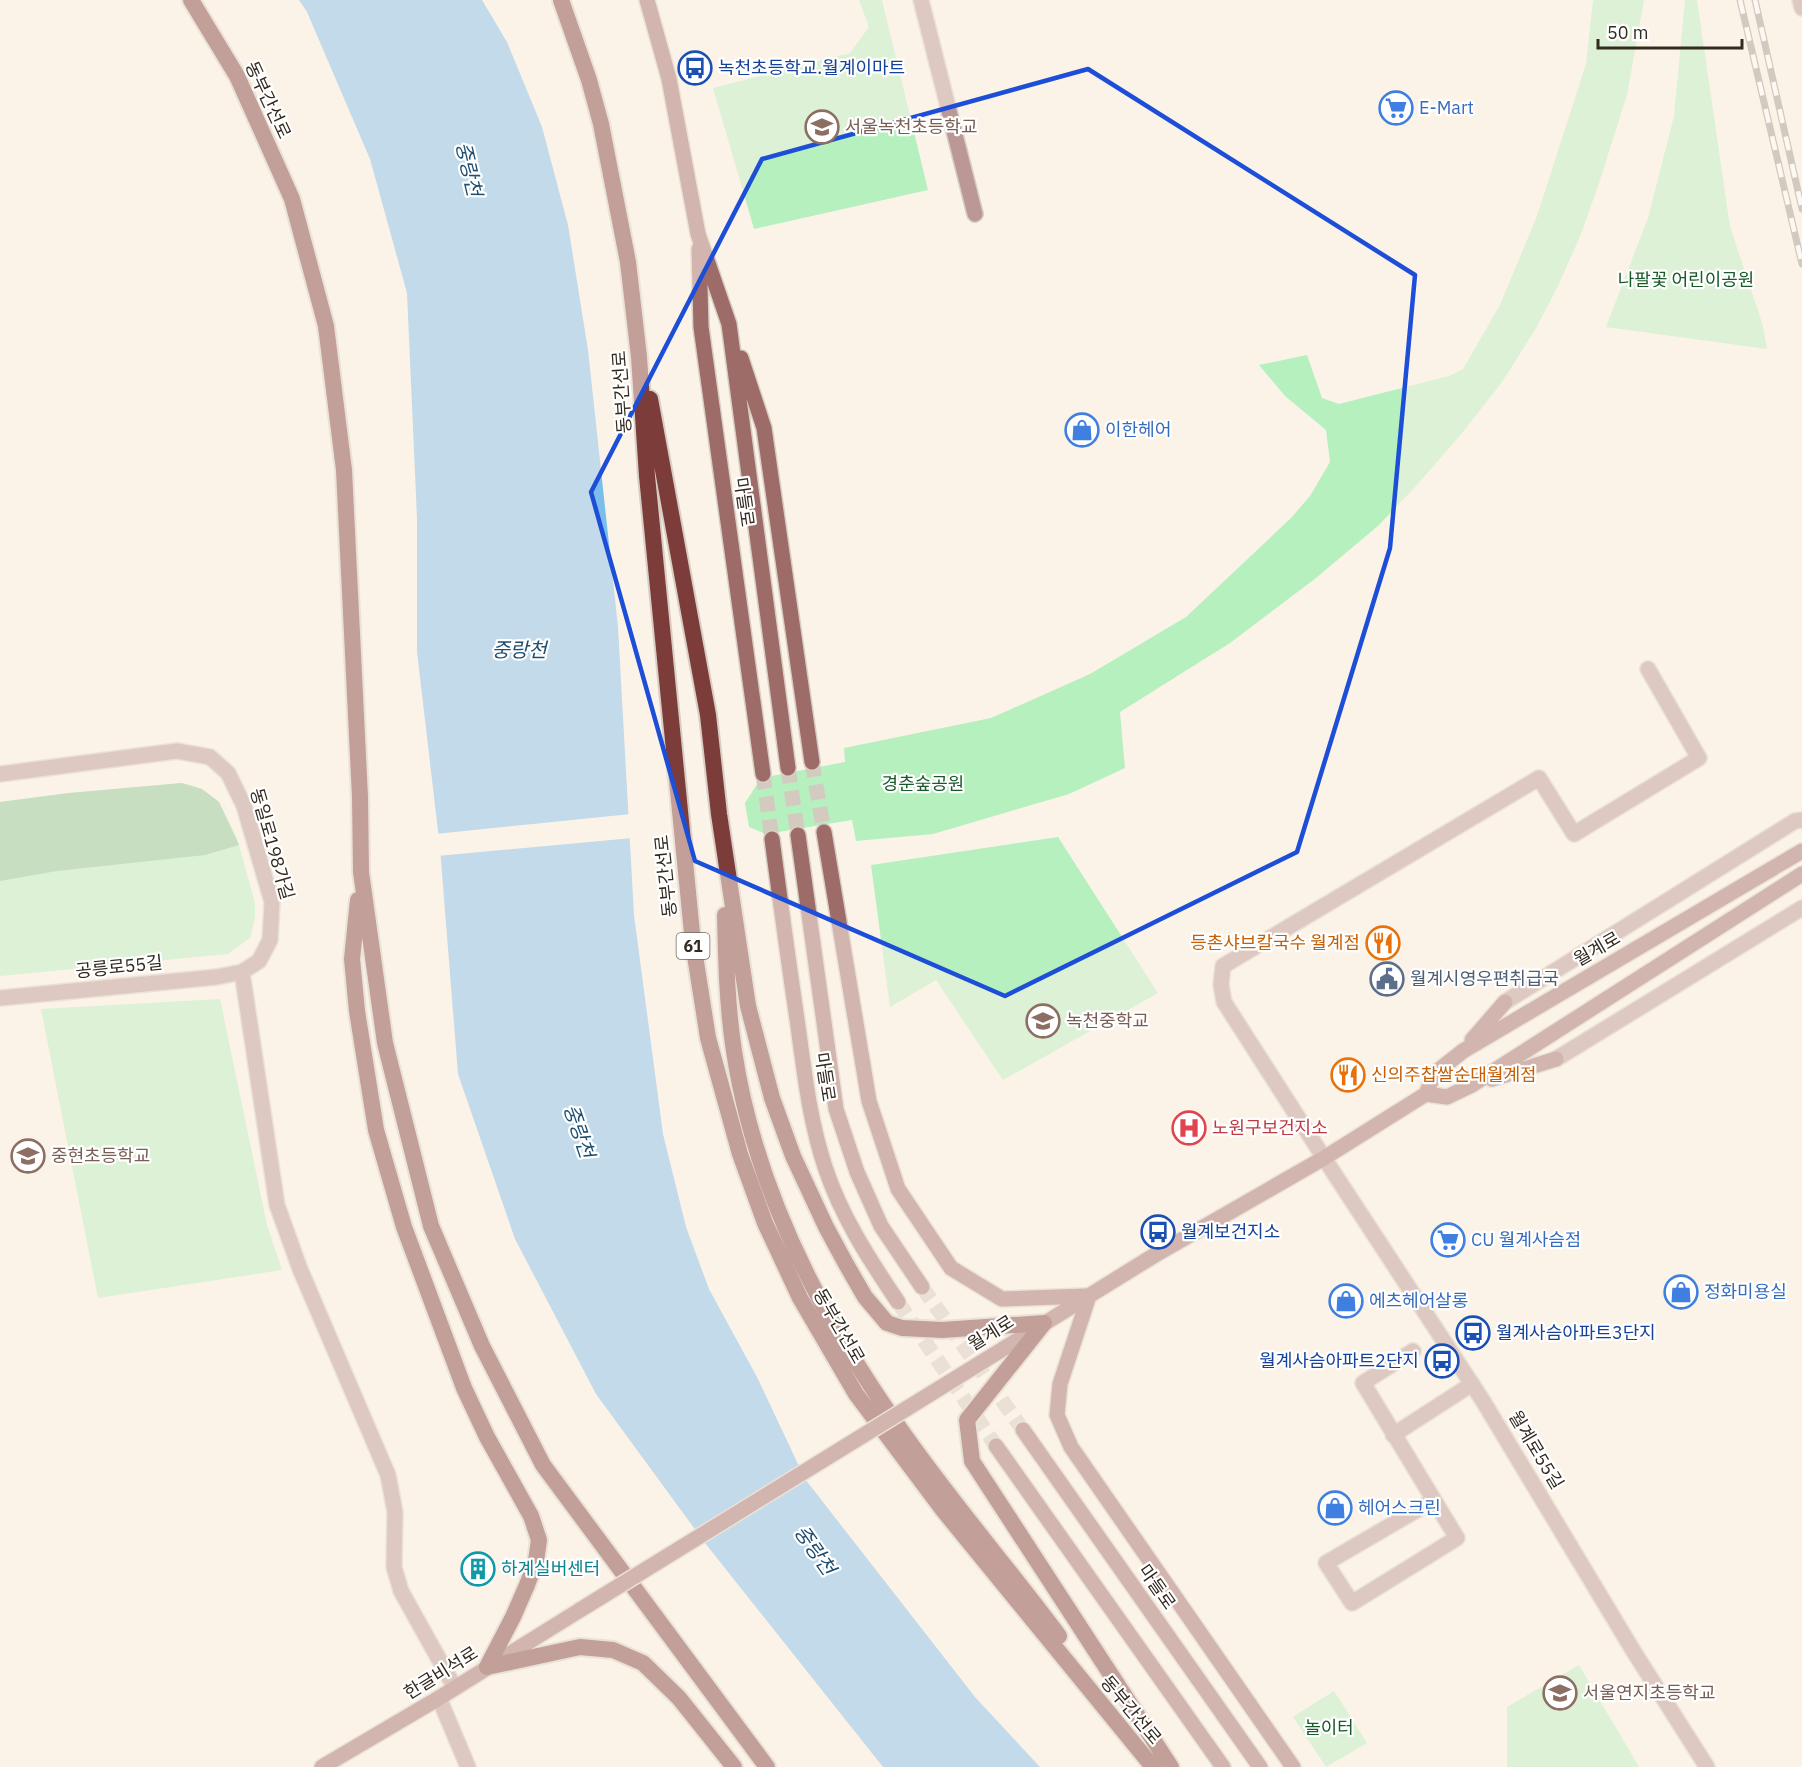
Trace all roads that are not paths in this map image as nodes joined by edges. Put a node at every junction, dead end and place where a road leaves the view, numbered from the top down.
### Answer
1 (191, 0) edge
2 (561, 0) edge
3 (647, 0) edge
4 (921, 0) edge
5 (1800, 0) edge
6 (1802, 8) edge
7 (975, 214) dead end
8 (698, 234) junction
9 (729, 324) junction
10 (639, 357) junction
11 (1648, 669) dead end
12 (812, 762) tunnel mouth
13 (788, 768) tunnel mouth
14 (0, 774) edge
15 (763, 774) tunnel mouth
16 (719, 814) junction
17 (1802, 820) edge
18 (824, 832) tunnel mouth
19 (798, 835) tunnel mouth
20 (772, 839) tunnel mouth
21 (1802, 851) edge
22 (361, 872) junction
23 (1802, 874) edge
24 (1802, 908) edge
25 (242, 972) junction
26 (0, 998) edge
27 (1505, 1002) joint
28 (1462, 1051) junction
29 (1556, 1059) joint
30 (1472, 1085) junction
31 (1426, 1094) junction
32 (1324, 1158) junction
33 (922, 1287) tunnel mouth
34 (1089, 1296) junction
35 (898, 1302) tunnel mouth
36 (1044, 1323) junction
37 (1413, 1351) dead end
38 (1472, 1384) junction
39 (1023, 1430) tunnel mouth
40 (1393, 1435) junction
41 (996, 1446) tunnel mouth
42 (1434, 1500) junction
43 (580, 1610) joint
44 (487, 1667) junction
45 (1083, 1683) junction
46 (455, 1688) junction
47 (439, 1698) junction
48 (322, 1767) edge
49 (468, 1767) edge
50 (734, 1767) edge
51 (767, 1767) edge
52 (1153, 1767) edge
53 (1171, 1767) edge
54 (1223, 1767) edge
55 (1260, 1767) edge
56 (1293, 1767) edge
57 (1707, 1767) edge

1 - 22 highway, 동부간선로
2 - 10 highway, 동부간선로 / 61
3 - 8 main road, 마들로
4 - 7 street
5 - 6 street
8 - 9 main road, 마들로
8 - 15 main road, 마들로
9 - 12 main road
9 - 13 main road, 마들로
10 - 16 highway
10 - 45 highway, 동부간선로 / 61
11 - 32 street, 월계로55길
14 - 25 street, 동일로198가길
16 - 36 highway
16 - 45 highway
17 - 27 street
18 - 34 main road
19 - 33 main road, 마들로
20 - 35 main road, 마들로
21 - 28 main road, 월계로
22 - 44 highway
22 - 51 highway, 동부간선로
23 - 30 main road
24 - 29 street
25 - 26 street, 공릉로55길
25 - 46 street
27 - 28 main road
28 - 31 main road, 월계로
29 - 30 main road
30 - 31 main road
31 - 32 main road, 월계로
32 - 34 main road, 월계로
32 - 38 street, 월계로55길
34 - 36 main road, 월계로
34 - 56 main road
36 - 43 main road, 월계로, bridge
36 - 53 highway
37 - 40 street
38 - 40 street
38 - 57 street, 월계로55길
39 - 55 main road, 마들로
40 - 42 street
41 - 54 main road
42 - 42 street
43 - 44 main road, 한글비석로
44 - 46 main road, 한글비석로
44 - 50 highway
45 - 52 highway, 동부간선로 / 61
46 - 47 main road, 한글비석로
47 - 48 main road, 한글비석로
47 - 49 street

